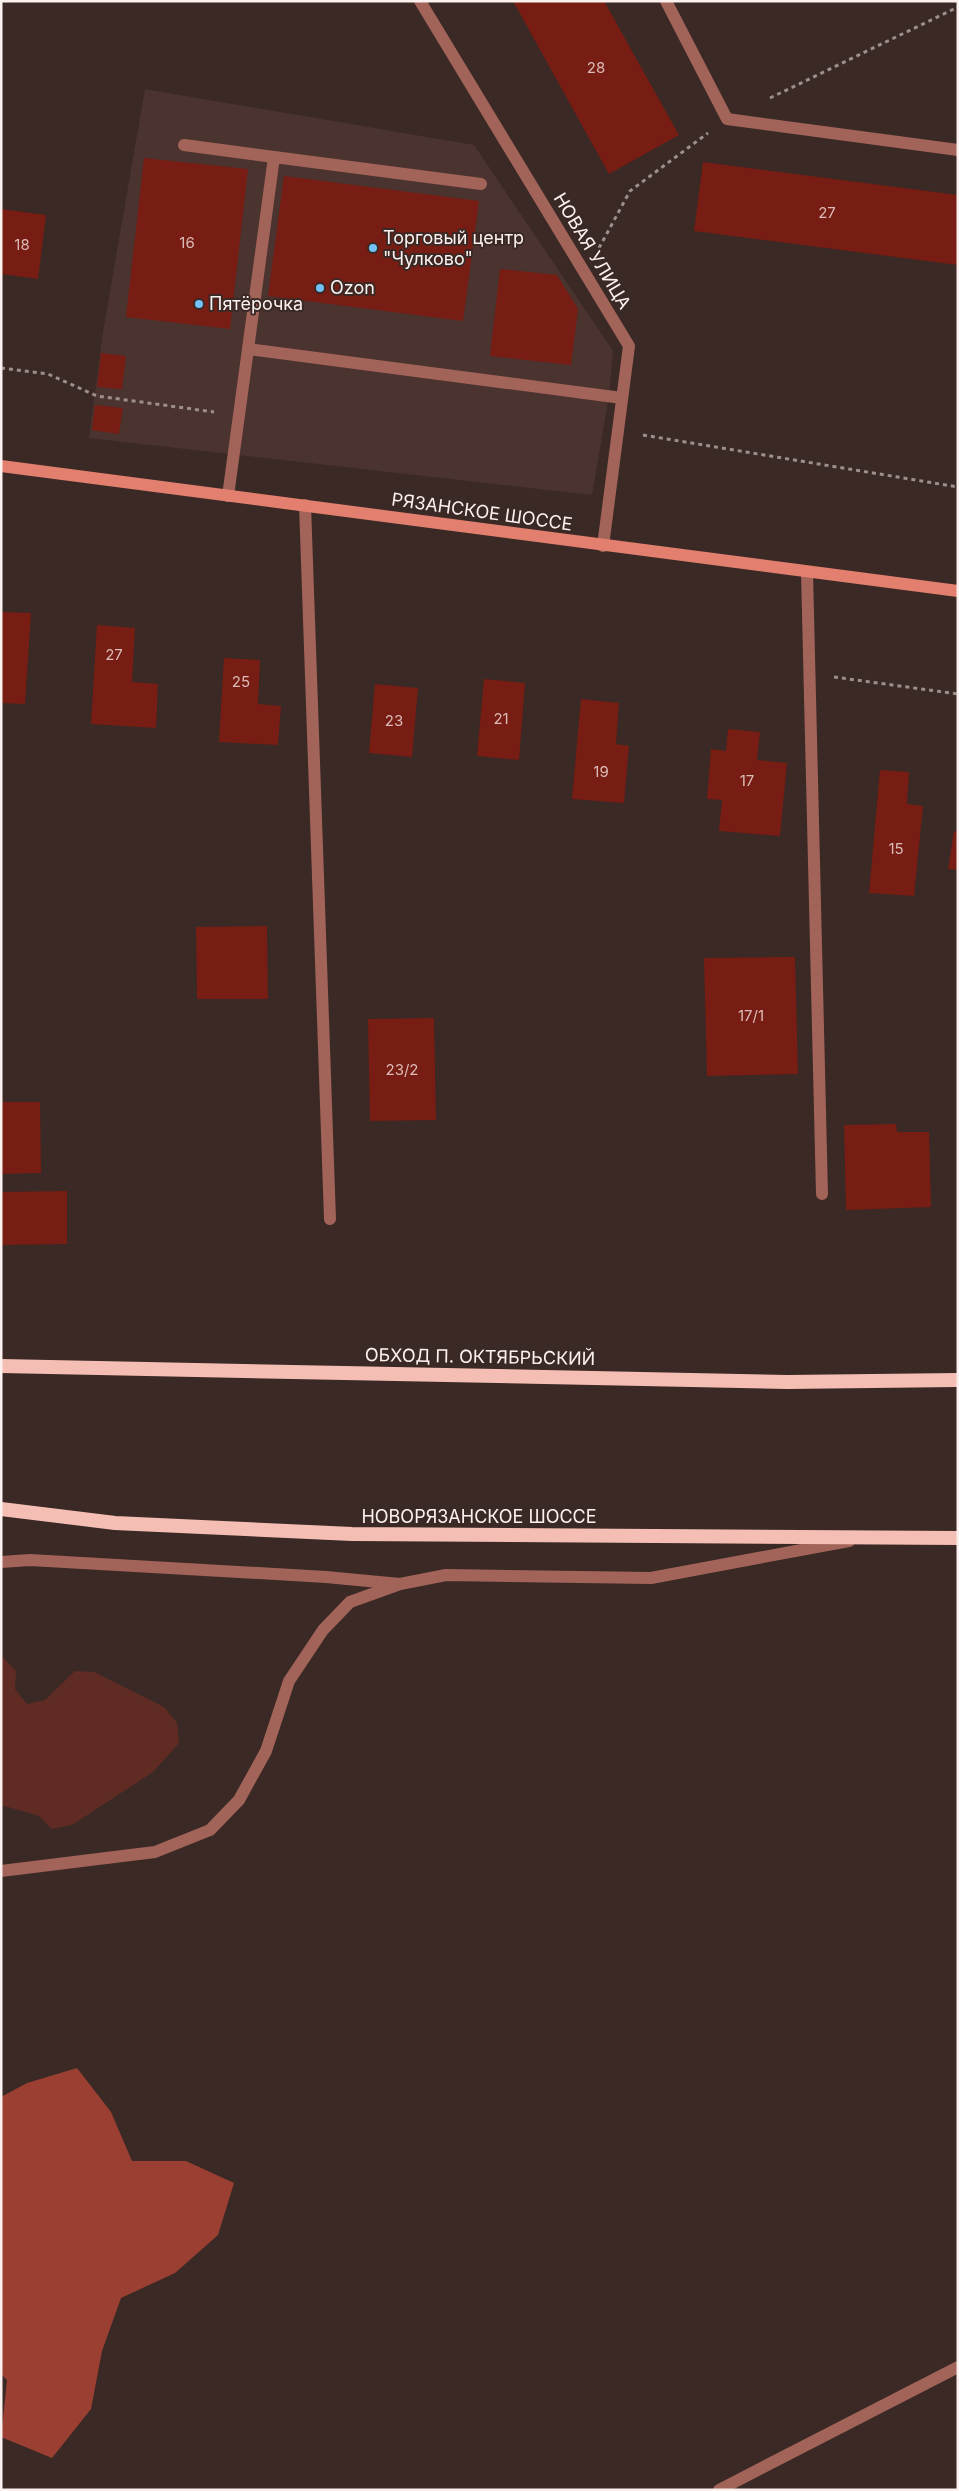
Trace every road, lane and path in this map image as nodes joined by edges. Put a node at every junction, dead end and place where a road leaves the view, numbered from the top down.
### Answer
1 (420, 1) edge
2 (666, 1) edge
3 (184, 145) dead end
4 (958, 150) edge
5 (274, 157) junction
6 (481, 184) dead end
7 (248, 349) junction
8 (1, 368) edge
9 (622, 398) junction
10 (239, 416) junction
11 (618, 431) junction
12 (1, 466) edge
13 (958, 487) edge
14 (228, 496) junction
15 (305, 505) junction
16 (602, 546) junction
17 (807, 572) junction
18 (958, 592) edge
19 (809, 674) junction
20 (958, 694) edge
21 (822, 1194) dead end
22 (330, 1219) dead end
23 (1, 1366) edge
24 (958, 1380) edge
25 (1, 1509) edge
26 (866, 1538) junction
27 (958, 1538) edge
28 (1, 1562) edge
29 (400, 1584) junction
30 (1, 1871) edge
31 (958, 2367) edge
32 (719, 2490) edge

1 - 9 street, НОВАЯ УЛИЦА
2 - 4 street
3 - 5 street
5 - 6 street
5 - 7 street
7 - 9 street
7 - 10 street
8 - 10 path
9 - 11 street, НОВАЯ УЛИЦА
10 - 14 street
11 - 13 path
11 - 16 street, НОВАЯ УЛИЦА
12 - 14 main road, РЯЗАНСКОЕ ШОССЕ
14 - 15 main road, РЯЗАНСКОЕ ШОССЕ
15 - 16 main road, РЯЗАНСКОЕ ШОССЕ
15 - 22 street
16 - 17 main road, РЯЗАНСКОЕ ШОССЕ
17 - 18 main road, РЯЗАНСКОЕ ШОССЕ
17 - 19 street
19 - 20 path
19 - 21 street
23 - 24 highway, ОБХОД П. ОКТЯБРЬСКИЙ
25 - 26 highway, НОВОРЯЗАНСКОЕ ШОССЕ
26 - 27 highway, НОВОРЯЗАНСКОЕ ШОССЕ
26 - 29 street
28 - 29 street
29 - 30 street
31 - 32 street

